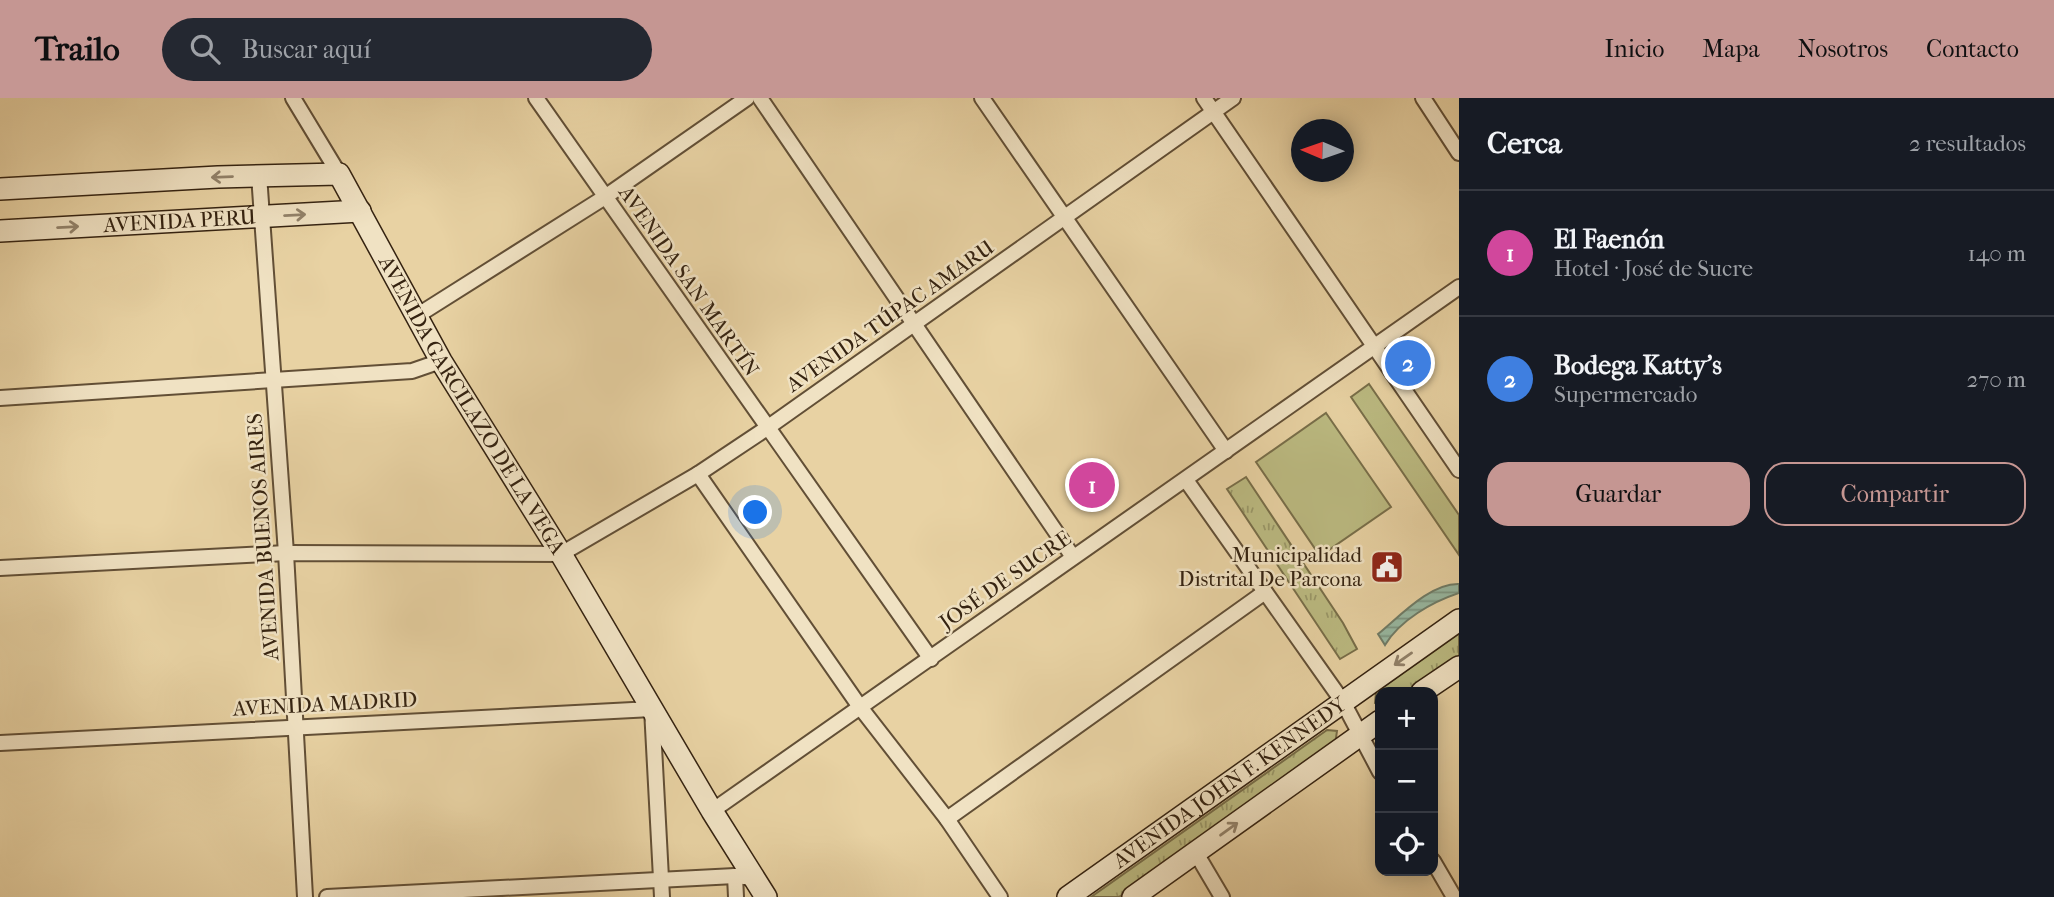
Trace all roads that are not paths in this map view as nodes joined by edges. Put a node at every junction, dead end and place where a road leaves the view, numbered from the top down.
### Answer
1 (293, 98) edge
2 (536, 98) edge
3 (747, 98) edge
4 (760, 98) edge
5 (982, 98) edge
6 (1204, 98) edge
7 (1233, 98) edge
8 (1423, 98) edge
9 (1213, 112) junction
10 (1459, 153) edge
11 (339, 174) junction
12 (259, 175) junction
13 (0, 189) edge
14 (605, 197) junction
15 (360, 211) junction
16 (264, 216) junction
17 (1066, 219) junction
18 (0, 231) edge
19 (1459, 287) edge
20 (415, 317) junction
21 (917, 324) junction
22 (1374, 349) junction
23 (441, 361) junction
24 (274, 381) junction
25 (0, 398) edge
26 (767, 428) junction
27 (1226, 452) junction
28 (1457, 462) edge
29 (698, 474) junction
30 (1186, 480) junction
31 (286, 553) junction
32 (561, 554) junction
33 (1073, 557) junction
34 (0, 568) edge
35 (1265, 592) junction
36 (1459, 620) edge
37 (931, 659) junction
38 (1459, 667) edge
39 (1429, 687) edge
40 (1343, 702) junction
41 (860, 707) junction
42 (652, 709) junction
43 (1375, 725) edge
44 (296, 727) junction
45 (1359, 736) junction
46 (0, 743) edge
47 (1375, 763) edge
48 (712, 811) junction
49 (947, 819) junction
50 (1196, 853) junction
51 (1438, 870) edge
52 (745, 877) junction
53 (661, 881) junction
54 (305, 897) edge
55 (327, 897) edge
56 (662, 897) edge
57 (736, 897) edge
58 (766, 897) edge
59 (1000, 897) edge
60 (1068, 897) edge
61 (1133, 897) edge
62 (1222, 897) edge
63 (1454, 897) edge

1 - 11 street, AVENIDA GARCILAZO DE LA VEGA
2 - 14 street, AVENIDA SAN MARTÍN
3 - 14 street
4 - 21 street
5 - 17 street
6 - 9 street
7 - 9 street, AVENIDA TÚPAC AMARU
8 - 10 street
9 - 17 street, AVENIDA TÚPAC AMARU
9 - 22 street
11 - 12 street, AVENIDA PERÚ
11 - 15 street, AVENIDA GARCILAZO DE LA VEGA
12 -> 13 street, AVENIDA PERÚ
12 - 16 street, AVENIDA BUENOS AIRES
14 - 20 street
14 - 26 street, AVENIDA SAN MARTÍN
16 -> 15 street, AVENIDA PERÚ
15 - 20 street, AVENIDA GARCILAZO DE LA VEGA
18 -> 16 street, AVENIDA PERÚ
16 - 24 street, AVENIDA BUENOS AIRES
17 - 21 street, AVENIDA TÚPAC AMARU
17 - 27 street
19 - 22 street, JOSÉ DE SUCRE
20 - 23 street, AVENIDA GARCILAZO DE LA VEGA
21 - 26 street, AVENIDA TÚPAC AMARU
21 - 33 street
22 - 27 street, JOSÉ DE SUCRE
22 - 28 street
23 - 24 street
23 - 32 street, AVENIDA GARCILAZO DE LA VEGA
24 - 25 street
24 - 31 street, AVENIDA BUENOS AIRES
26 - 29 street, AVENIDA TÚPAC AMARU
26 - 37 street, AVENIDA SAN MARTÍN
27 - 30 street, JOSÉ DE SUCRE
29 - 32 street, AVENIDA TÚPAC AMARU
29 - 41 street
30 - 33 street, JOSÉ DE SUCRE
30 - 35 street
31 - 32 street
31 - 34 street
31 - 44 street, AVENIDA BUENOS AIRES
32 - 42 street, AVENIDA GARCILAZO DE LA VEGA
33 - 37 street, JOSÉ DE SUCRE
35 - 40 street
35 - 49 street
36 -> 40 street, AVENIDA JOHN F. KENNEDY
37 - 41 street, JOSÉ DE SUCRE
38 - 39 street
40 - 45 street
40 - 60 street, AVENIDA JOHN F. KENNEDY
41 - 48 street, JOSÉ DE SUCRE
41 - 49 street
42 - 44 street, AVENIDA MADRID
42 - 48 street, AVENIDA GARCILAZO DE LA VEGA
42 - 53 street
43 - 45 street, AVENIDA JOHN F. KENNEDY
44 - 46 street, AVENIDA MADRID
44 - 54 street, AVENIDA BUENOS AIRES
45 - 47 street
50 -> 45 street, AVENIDA JOHN F. KENNEDY
48 - 52 street, AVENIDA GARCILAZO DE LA VEGA
49 - 59 street
50 - 61 street, AVENIDA JOHN F. KENNEDY
50 - 62 street
51 - 63 street
52 - 53 street
52 - 57 street
52 - 58 street, AVENIDA GARCILAZO DE LA VEGA
53 - 55 street
53 - 56 street

